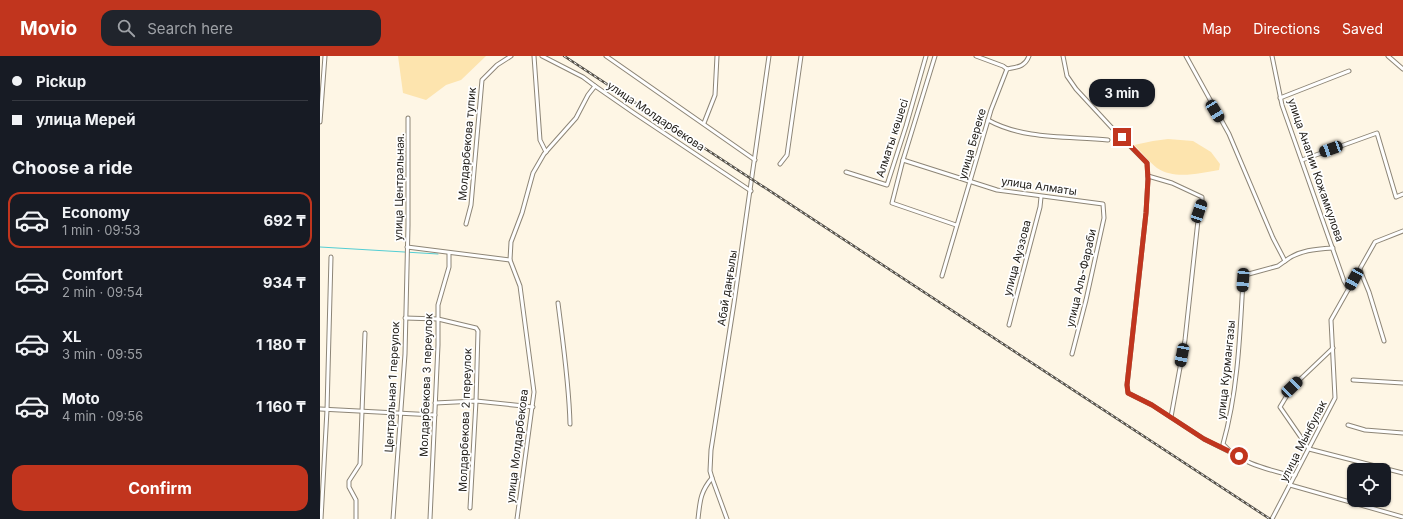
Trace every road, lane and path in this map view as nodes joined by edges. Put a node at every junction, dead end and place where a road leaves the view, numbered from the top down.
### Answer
1 (325, 56) edge
2 (511, 56) edge
3 (534, 56) edge
4 (542, 56) edge
5 (606, 56) edge
6 (717, 56) edge
7 (769, 56) edge
8 (801, 56) edge
9 (926, 56) edge
10 (935, 56) edge
11 (976, 56) edge
12 (1029, 56) edge
13 (1063, 56) edge
14 (1186, 56) edge
15 (1272, 56) edge
16 (1388, 56) edge
17 (1007, 68) junction
18 (1403, 69) edge
19 (1349, 71) dead end
20 (595, 86) junction
21 (1280, 98) junction
22 (408, 118) dead end
23 (988, 120) junction
24 (320, 122) edge
25 (704, 123) junction
26 (1108, 140) dead end
27 (546, 152) junction
28 (755, 160) junction
29 (903, 160) junction
30 (1302, 160) junction
31 (780, 164) dead end
32 (846, 172) dead end
33 (1148, 176) junction
34 (970, 180) junction
35 (751, 191) junction
36 (1403, 194) edge
37 (1041, 197) junction
38 (1104, 204) joint
39 (466, 224) dead end
40 (956, 225) junction
41 (1403, 231) edge
42 (407, 247) junction
43 (1333, 248) junction
44 (449, 253) junction
45 (407, 256) joint
46 (331, 257) dead end
47 (510, 260) junction
48 (1285, 261) junction
49 (1360, 270) junction
50 (942, 276) dead end
51 (1349, 289) junction
52 (558, 302) dead end
53 (405, 318) junction
54 (438, 318) junction
55 (1009, 324) dead end
56 (365, 333) dead end
57 (1384, 341) dead end
58 (1333, 348) junction
59 (1072, 354) dead end
60 (1353, 380) dead end
61 (1403, 383) edge
62 (476, 401) junction
63 (435, 403) junction
64 (533, 407) junction
65 (320, 409) edge
66 (327, 410) junction
67 (363, 412) junction
68 (400, 414) junction
69 (435, 415) junction
70 (1171, 417) junction
71 (570, 424) dead end
72 (1348, 425) dead end
73 (1403, 433) edge
74 (1309, 449) junction
75 (1229, 451) junction
76 (1403, 473) edge
77 (1296, 475) junction
78 (712, 478) junction
79 (1290, 485) junction
80 (470, 508) dead end
81 (1403, 517) edge
82 (321, 519) edge
83 (356, 519) edge
84 (393, 519) edge
85 (430, 519) edge
86 (517, 519) edge
87 (698, 519) edge
88 (727, 519) edge
89 (1272, 519) edge

1 - 24 street
2 - 39 street, Молдарбекова тупик
3 - 27 street
4 - 20 street
5 - 25 street
6 - 25 street
7 - 28 street, Абай даңғылы
8 - 31 street
9 - 32 street, Алматы көшесі
10 - 29 street
11 - 17 street
12 - 17 street
13 - 33 street
14 - 48 street
15 - 21 street, улица Анапии Кожамкулова
16 - 18 street
17 - 23 street, улица Береке
19 - 21 street
20 - 27 street, улица Молдарбекова
20 - 35 street, улица Молдарбекова
21 - 30 street, улица Анапии Кожамкулова
22 - 42 street, улица Центральная.
23 - 26 street
23 - 34 street, улица Береке
25 - 28 street
27 - 47 street, улица Молдарбекова
28 - 35 street, Абай даңғылы
29 - 34 street, улица Алматы
29 - 40 street
30 - 36 street
30 - 43 street, улица Анапии Кожамкулова
33 - 70 street
33 - 70 street
34 - 37 street, улица Алматы
34 - 40 street, улица Береке
35 - 78 street, Абай даңғылы
37 - 38 street, улица Алматы
37 - 55 street, улица Ауэзова
38 - 59 street, улица Аль-Фараби
40 - 50 street, улица Береке
41 - 49 street, улица Мынбулак
42 - 44 street
42 - 45 street, улица Центральная.
43 - 48 street
43 - 51 street, улица Анапии Кожамкулова
44 - 47 street
44 - 54 street, Молдарбекова 3 переулок
45 - 53 street, Центральная 1 переулок
46 - 66 street
47 - 64 street, улица Молдарбекова
48 - 75 street, улица Курмангазы
49 - 51 street, улица Мынбулак
49 - 57 street
51 - 58 street, улица Мынбулак
52 - 71 street
53 - 54 street
53 - 68 street, Центральная 1 переулок
54 - 62 street, Молдарбекова 2 переулок
54 - 63 street, Молдарбекова 3 переулок
56 - 67 street
58 - 74 street, улица Мынбулак
58 - 74 street
60 - 61 street
62 - 63 street
62 - 64 street
62 - 80 street, Молдарбекова 2 переулок
63 - 69 street, Молдарбекова 3 переулок
64 - 86 street, улица Молдарбекова
65 - 66 street
66 - 67 street
66 - 82 street
67 - 68 street
67 - 83 street
68 - 69 street
68 - 84 street, Центральная 1 переулок
69 - 85 street, Молдарбекова 3 переулок
70 - 75 street
72 - 73 street
74 - 76 street
74 - 77 street, улица Мынбулак
75 - 77 street
77 - 79 street, улица Мынбулак
78 - 87 street
78 - 88 street, Абай даңғылы
79 - 81 street
79 - 89 street, улица Мынбулак

